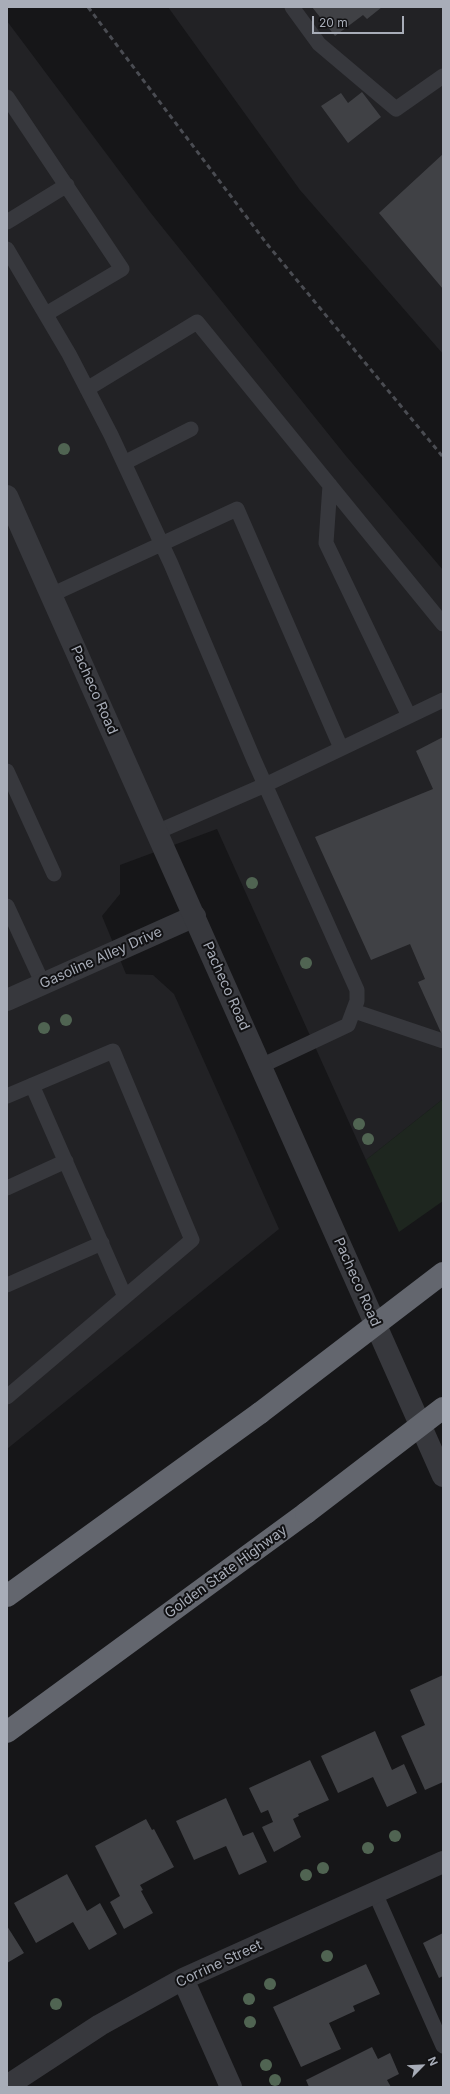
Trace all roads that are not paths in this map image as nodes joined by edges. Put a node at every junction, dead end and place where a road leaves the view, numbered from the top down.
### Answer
1 (292, 7) edge
2 (443, 76) edge
3 (7, 97) edge
4 (68, 185) junction
5 (7, 222) edge
6 (7, 249) edge
7 (46, 314) junction
8 (87, 389) junction
9 (192, 430) dead end
10 (124, 464) junction
11 (330, 486) junction
12 (7, 496) edge
13 (162, 545) junction
14 (51, 595) junction
15 (443, 624) edge
16 (443, 700) edge
17 (409, 716) junction
18 (341, 748) junction
19 (7, 771) edge
20 (265, 785) junction
21 (157, 832) junction
22 (54, 874) dead end
23 (7, 906) edge
24 (195, 916) junction
25 (43, 984) junction
26 (7, 1000) edge
27 (354, 1011) junction
28 (443, 1041) edge
29 (261, 1066) junction
30 (32, 1085) junction
31 (7, 1096) edge
32 (66, 1161) junction
33 (7, 1188) edge
34 (102, 1243) junction
35 (443, 1272) edge
36 (7, 1285) edge
37 (125, 1296) junction
38 (7, 1397) edge
39 (443, 1408) edge
40 (443, 1476) edge
41 (7, 1596) edge
42 (7, 1732) edge
43 (443, 1862) edge
44 (375, 1893) junction
45 (183, 1979) junction
46 (443, 2046) edge
47 (7, 2086) edge
48 (231, 2087) edge

1 - 2 lane
3 - 4 lane
4 - 5 lane
4 - 7 lane
6 - 7 lane
7 - 8 lane
8 - 10 lane
8 - 11 lane
9 - 10 lane
10 - 13 lane
11 - 15 lane
11 - 17 lane
12 - 14 street, Pacheco Road
13 - 14 lane
13 - 18 lane
13 - 20 lane
14 - 21 street, Pacheco Road
16 - 17 lane
17 - 18 lane
18 - 20 lane
19 - 22 lane
20 - 21 lane
20 - 27 lane
21 - 24 street, Pacheco Road
23 - 25 lane
24 - 25 street, Gasoline Alley Drive
24 - 29 street, Pacheco Road
25 - 26 street, Gasoline Alley Drive
27 - 28 lane
27 - 29 lane
29 - 40 street, Pacheco Road
30 - 31 lane
30 - 32 lane
30 - 37 lane
32 - 33 lane
32 - 34 lane
34 - 36 lane
34 - 37 lane
35 - 41 highway, bridge
37 - 38 lane
39 - 42 highway, Golden State Highway, bridge
43 - 44 street, Corrine Street
44 - 45 street, Corrine Street
44 - 46 lane
45 - 47 street, Corrine Street
45 - 48 street

